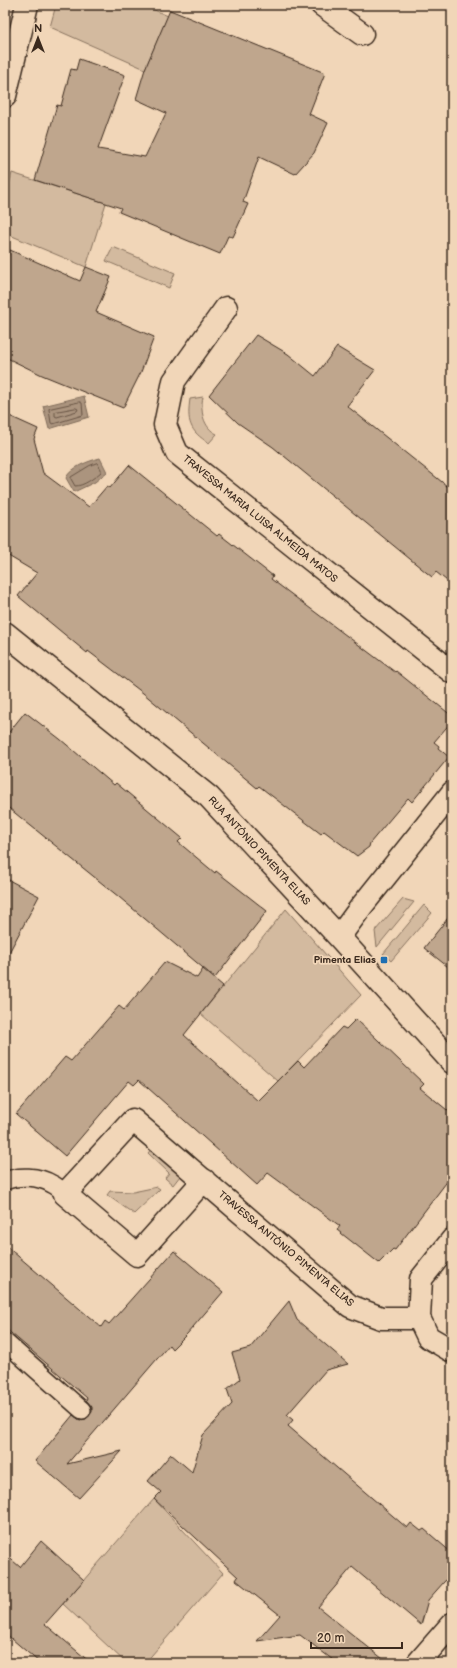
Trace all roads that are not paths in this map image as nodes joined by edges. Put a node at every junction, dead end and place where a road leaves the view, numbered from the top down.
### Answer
1 (27, 5) edge
2 (322, 5) edge
3 (362, 34) dead end
4 (5, 96) edge
5 (226, 308) dead end
6 (5, 633) edge
7 (452, 672) edge
8 (452, 793) edge
9 (339, 937) junction
10 (452, 1062) edge
11 (204, 1180) junction
12 (5, 1181) edge
13 (65, 1194) junction
14 (452, 1240) edge
15 (418, 1318) junction
16 (5, 1342) edge
17 (452, 1351) edge
18 (82, 1410) dead end
19 (452, 1624) edge
20 (418, 1663) edge

1 - 4 street
2 - 3 street
5 - 7 street, TRAVESSA MARIA LUISA ALMEIDA MATOS
6 - 9 street, RUA ANTÓNIO PIMENTA ELIAS
8 - 9 street
9 - 10 street, RUA ANTÓNIO PIMENTA ELIAS
11 - 13 street, TRAVESSA ANTÓNIO PIMENTA ELIAS
11 - 13 street
11 - 15 street, TRAVESSA ANTÓNIO PIMENTA ELIAS
12 - 13 lane
14 - 15 street
15 - 17 street
16 - 18 lane
19 - 20 street

